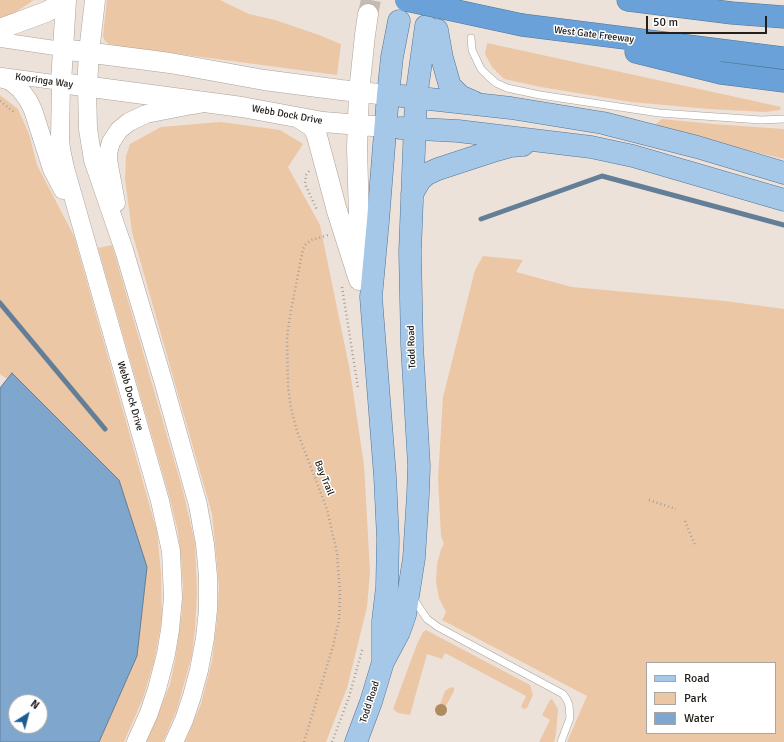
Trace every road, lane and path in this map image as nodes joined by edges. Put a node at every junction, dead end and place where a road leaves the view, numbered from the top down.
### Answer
1 (60, 0) edge
2 (66, 0) edge
3 (95, 0) edge
4 (406, 0) edge
5 (628, 0) edge
6 (368, 14) tunnel mouth
7 (784, 17) edge
8 (399, 21) dead end
9 (530, 26) junction
10 (0, 29) edge
11 (471, 38) dead end
12 (0, 40) edge
13 (62, 49) junction
14 (90, 52) junction
15 (784, 58) edge
16 (0, 76) edge
17 (784, 81) edge
18 (61, 83) junction
19 (87, 87) junction
20 (359, 92) junction
21 (388, 95) junction
22 (416, 98) junction
23 (0, 101) edge
24 (224, 104) junction
25 (478, 104) junction
26 (19, 116) dead end
27 (299, 118) junction
28 (784, 118) edge
29 (358, 125) junction
30 (385, 127) junction
31 (416, 128) junction
32 (562, 143) junction
33 (784, 173) edge
34 (412, 194) junction
35 (784, 200) edge
36 (81, 223) junction
37 (330, 240) dead end
38 (124, 250) junction
39 (340, 282) dead end
40 (371, 296) junction
41 (372, 324) junction
42 (358, 388) dead end
43 (649, 500) dead end
44 (676, 509) dead end
45 (685, 521) dead end
46 (695, 545) dead end
47 (409, 591) junction
48 (364, 644) dead end
49 (383, 662) junction
50 (136, 742) edge
51 (174, 742) edge
52 (304, 742) edge
53 (332, 742) edge
54 (356, 742) edge
55 (561, 742) edge

1 - 10 main road
2 - 13 main road, Webb Dock Drive
3 - 14 main road
4 - 9 highway, West Gate Freeway, bridge
5 - 7 highway
6 - 20 main road, Todd Road
8 - 21 main road, Todd Road
9 - 15 highway, West Gate Freeway
9 - 17 highway
11 - 28 lane
12 - 13 street
13 - 14 main road
13 - 18 main road, Webb Dock Drive
14 - 19 main road
14 - 20 main road
16 - 18 street, Kooringa Way
16 - 36 street
18 - 19 main road, Kooringa Way
18 - 36 street, Webb Dock Drive
19 - 24 main road, Webb Dock Drive
19 - 38 street
20 - 21 main road
20 - 29 main road, Todd Road
21 - 22 main road
21 - 30 main road, Todd Road
22 - 25 main road
22 - 25 main road, Todd Road
22 - 31 main road, Todd Road
23 - 26 path
24 - 27 main road, Webb Dock Drive
24 - 38 street
25 - 33 main road
27 - 29 main road, Webb Dock Drive
27 - 41 main road
29 - 30 main road, Webb Dock Drive
29 - 40 main road, Todd Road
30 - 31 main road, Webb Dock Drive
30 - 40 main road, Todd Road
31 - 32 main road, Webb Dock Drive
31 - 34 main road, Todd Road
32 - 34 main road
32 - 35 main road
34 - 47 main road, Todd Road
36 - 50 street, Webb Dock Drive
37 - 52 path, Bay Trail
38 - 51 street
39 - 42 path
40 - 41 main road, Todd Road
41 - 49 main road, Todd Road
43 - 44 path
45 - 46 path
47 - 49 main road, Todd Road
47 - 55 lane
48 - 53 path
49 - 54 main road, Todd Road

